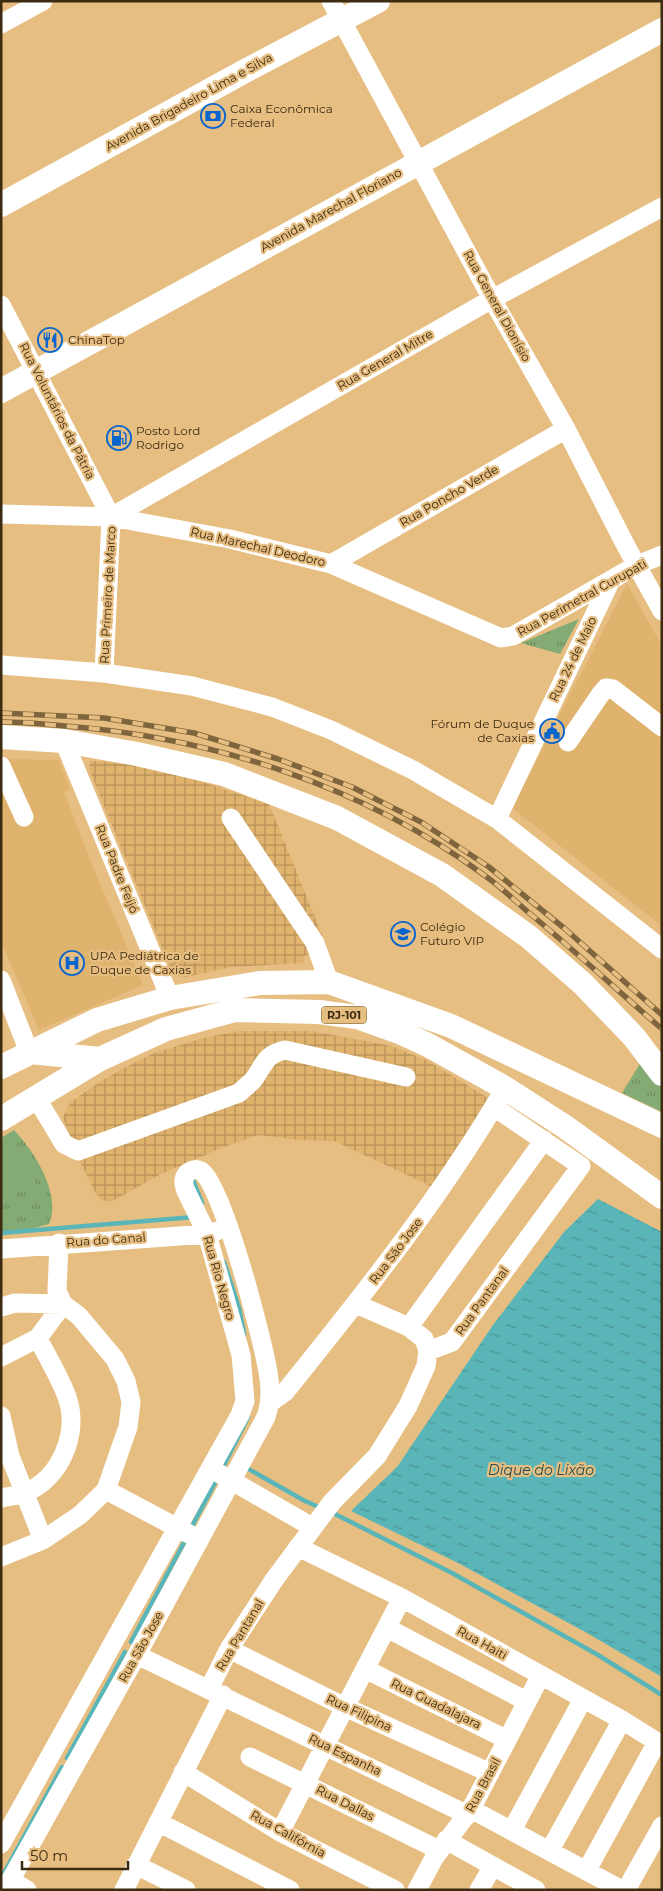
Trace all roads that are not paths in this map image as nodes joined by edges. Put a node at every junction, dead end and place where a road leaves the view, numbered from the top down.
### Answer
1 (43, 1) edge
2 (378, 1) edge
3 (337, 11) edge
4 (4, 16) edge
5 (662, 30) edge
6 (419, 162) junction
7 (1, 205) edge
8 (662, 207) edge
9 (492, 299) junction
10 (1, 305) edge
11 (37, 372) junction
12 (1, 391) edge
13 (566, 429) junction
14 (1, 514) edge
15 (111, 517) junction
16 (662, 555) edge
17 (331, 564) junction
18 (637, 565) junction
19 (611, 580) junction
20 (662, 611) edge
21 (501, 638) joint
22 (1, 665) edge
23 (104, 673) junction
24 (662, 727) edge
25 (1, 737) edge
26 (64, 741) junction
27 (568, 742) dead end
28 (1, 766) edge
29 (24, 817) dead end
30 (231, 818) dead end
31 (497, 819) junction
32 (662, 949) edge
33 (1, 980) edge
34 (329, 982) junction
35 (170, 998) junction
36 (28, 1052) junction
37 (100, 1060) junction
38 (1, 1067) edge
39 (662, 1074) edge
40 (406, 1078) dead end
41 (500, 1097) junction
42 (37, 1099) junction
43 (628, 1110) junction
44 (1, 1119) edge
45 (662, 1126) edge
46 (662, 1133) edge
47 (544, 1140) junction
48 (200, 1170) joint
49 (662, 1197) edge
50 (211, 1227) junction
51 (59, 1243) junction
52 (1, 1248) edge
53 (63, 1304) junction
54 (356, 1304) junction
55 (1, 1307) edge
56 (409, 1326) junction
57 (38, 1338) junction
58 (428, 1351) junction
59 (1, 1357) edge
60 (245, 1401) joint
61 (271, 1402) junction
62 (1, 1416) edge
63 (239, 1444) junction
64 (6, 1457) edge
65 (223, 1474) junction
66 (106, 1490) junction
67 (24, 1493) junction
68 (1, 1498) edge
69 (314, 1525) junction
70 (189, 1534) junction
71 (43, 1540) junction
72 (298, 1547) junction
73 (1, 1557) edge
74 (402, 1598) junction
75 (386, 1628) junction
76 (229, 1649) junction
77 (137, 1655) junction
78 (365, 1669) junction
79 (541, 1675) junction
80 (216, 1692) junction
81 (583, 1698) junction
82 (526, 1701) junction
83 (345, 1707) junction
84 (622, 1720) junction
85 (506, 1739) junction
86 (659, 1744) edge
87 (325, 1745) junction
88 (250, 1757) dead end
89 (183, 1772) junction
90 (490, 1773) junction
91 (306, 1783) junction
92 (469, 1812) junction
93 (158, 1822) junction
94 (662, 1826) edge
95 (512, 1830) junction
96 (280, 1832) junction
97 (1, 1844) edge
98 (443, 1845) junction
99 (550, 1850) junction
100 (136, 1865) junction
101 (493, 1866) junction
102 (588, 1870) junction
103 (7, 1885) edge
104 (531, 1889) edge
105 (27, 1890) edge
106 (124, 1890) edge
107 (186, 1890) edge
108 (290, 1890) edge
109 (396, 1890) edge
110 (417, 1890) edge
111 (479, 1890) edge
112 (624, 1890) edge

1 - 4 street
2 - 3 main road, Avenida Brigadeiro Lima e Silva
3 - 6 street, Rua General Dionísio
3 - 7 main road, Avenida Brigadeiro Lima e Silva
5 - 6 main road, Avenida Marechal Floriano
6 - 9 street, Rua General Dionísio
6 - 11 main road, Avenida Marechal Floriano
8 - 9 street, Rua General Mitre
9 - 13 street, Rua General Dionísio
9 - 15 street, Rua General Mitre
10 - 11 street, Rua Voluntários da Pátria
11 - 12 main road, Avenida Marechal Floriano
11 - 15 street, Rua Voluntários da Pátria
13 - 17 street, Rua Poncho Verde
13 - 18 street, Rua General Dionísio
14 - 15 street, Rua Marechal Deodoro
15 - 17 street, Rua Marechal Deodoro
15 - 23 street, Rua Primeiro de Marco
16 - 18 street, Rua Perimetral Curupati
17 - 21 street, Rua Marechal Deodoro
18 - 19 street, Rua Perimetral Curupati
18 - 20 street, Rua General Dionísio
19 - 21 street, Rua Perimetral Curupati
19 - 31 street, Rua 24 de Maio
22 - 23 street
23 - 31 street
24 - 27 street
25 - 26 main road
26 - 35 street, Rua Padre Feijó
26 - 39 main road
28 - 29 street
30 - 34 street
31 - 32 street
33 - 36 street
34 - 35 main road, RJ-101
34 - 43 main road, RJ-101
35 - 36 main road, RJ-101
36 - 37 main road
36 - 38 main road, RJ-101
37 - 41 main road, RJ-101
37 - 42 main road, RJ-101
40 - 42 street
41 - 47 street, Rua Pantanal
41 - 49 main road, RJ-101
41 - 54 street, Rua Sāo Jose
42 - 44 main road, RJ-101
43 - 45 main road, RJ-101
43 - 46 main road
47 - 56 street
47 - 58 street, Rua Pantanal
48 - 50 street, Rua Sāo Jose
48 - 50 street, Rua Rio Negro
50 - 51 street, Rua do Canal
50 - 60 street, Rua Rio Negro
50 - 61 street, Rua Sāo Jose
51 - 52 street, Rua do Canal
51 - 53 street
53 - 55 street
53 - 57 street
53 - 66 street
54 - 56 street
54 - 61 street, Rua Sāo Jose
56 - 58 street
57 - 59 street
57 - 67 street
58 - 69 street, Rua Pantanal
60 - 63 street, Rua Sāo Jose
61 - 63 street, Rua Sāo Jose
62 - 64 street
63 - 65 street, Rua Sāo Jose
64 - 67 street
65 - 69 street
65 - 70 street, Rua Sāo Jose
66 - 70 street
66 - 71 street
67 - 68 street
67 - 71 street
69 - 72 street, Rua Pantanal
70 - 77 street, Rua Sāo Jose
70 - 97 street, Rua Sāo Jose
71 - 73 street
72 - 74 street, Rua Haiti
72 - 76 street, Rua Pantanal
74 - 75 street
74 - 79 street, Rua Haiti
75 - 78 street
75 - 82 street
76 - 80 street, Rua Pantanal
76 - 83 street, Rua Filipina
77 - 80 street, Rua Espanha
77 - 103 street, Rua Sāo Jose
78 - 83 street
78 - 85 street, Rua Guadalajara
79 - 81 street, Rua Haiti
79 - 82 street, Rua Brasil
80 - 87 street, Rua Espanha
80 - 89 street, Rua Pantanal
81 - 84 street, Rua Haiti
81 - 95 street
82 - 85 street, Rua Brasil
83 - 87 street
83 - 90 street, Rua Filipina
84 - 86 street, Rua Haiti
84 - 99 street
85 - 90 street, Rua Brasil
86 - 102 street
87 - 91 street
87 - 92 street, Rua Espanha
88 - 91 street, Rua Dallas
89 - 93 street, Rua Pantanal
89 - 96 street, Rua Califórnia
90 - 92 street, Rua Brasil
91 - 96 street
91 - 98 street, Rua Dallas
92 - 95 street, Rua Espanha
92 - 98 street, Rua Brasil
93 - 100 street, Rua Pantanal
93 - 108 street
94 - 112 street
95 - 99 street, Rua Espanha
96 - 109 street, Rua Califórnia
98 - 101 street, Rua Dallas
98 - 110 street, Rua Brasil
99 - 102 street, Rua Espanha
100 - 106 street, Rua Pantanal
100 - 107 street
101 - 104 street, Rua Dallas
101 - 111 street
102 - 112 street, Rua Espanha
103 - 105 street

